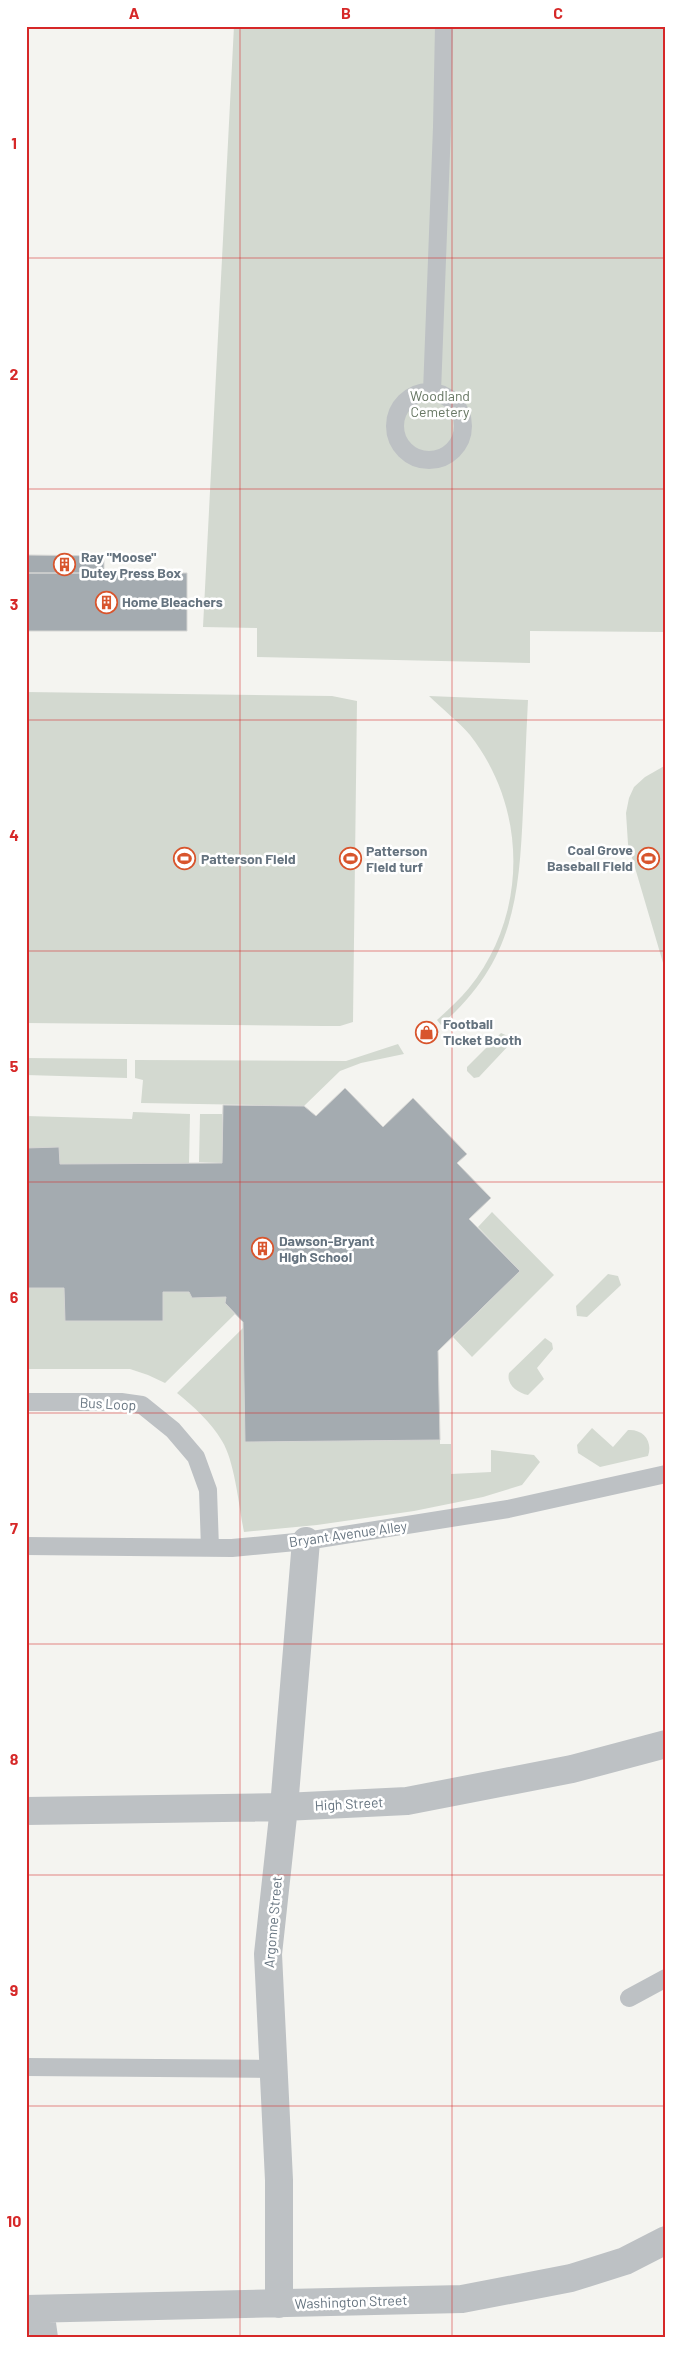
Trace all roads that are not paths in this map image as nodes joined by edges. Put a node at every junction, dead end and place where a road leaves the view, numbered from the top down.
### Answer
1 (444, 26) edge
2 (432, 392) dead end
3 (26, 1402) edge
4 (666, 1474) edge
5 (306, 1541) junction
6 (26, 1546) edge
7 (210, 1548) junction
8 (666, 1744) edge
9 (284, 1807) junction
10 (26, 1810) edge
11 (666, 1978) edge
12 (629, 1998) dead end
13 (26, 2067) edge
14 (274, 2069) junction
15 (666, 2240) edge
16 (279, 2304) junction
17 (33, 2309) edge
18 (44, 2338) edge

1 - 2 lane
3 - 7 lane, Bus Loop
4 - 5 lane, Bryant Avenue Alley
5 - 7 lane, Bryant Avenue Alley
5 - 9 street, Argonne Street
6 - 7 lane, Bryant Avenue Alley
8 - 9 street, High Street
9 - 10 street, High Street
9 - 14 street, Argonne Street
11 - 12 lane
13 - 14 lane
14 - 16 street, Argonne Street
15 - 16 street, Washington Street
16 - 17 street, Washington Street
17 - 18 street

